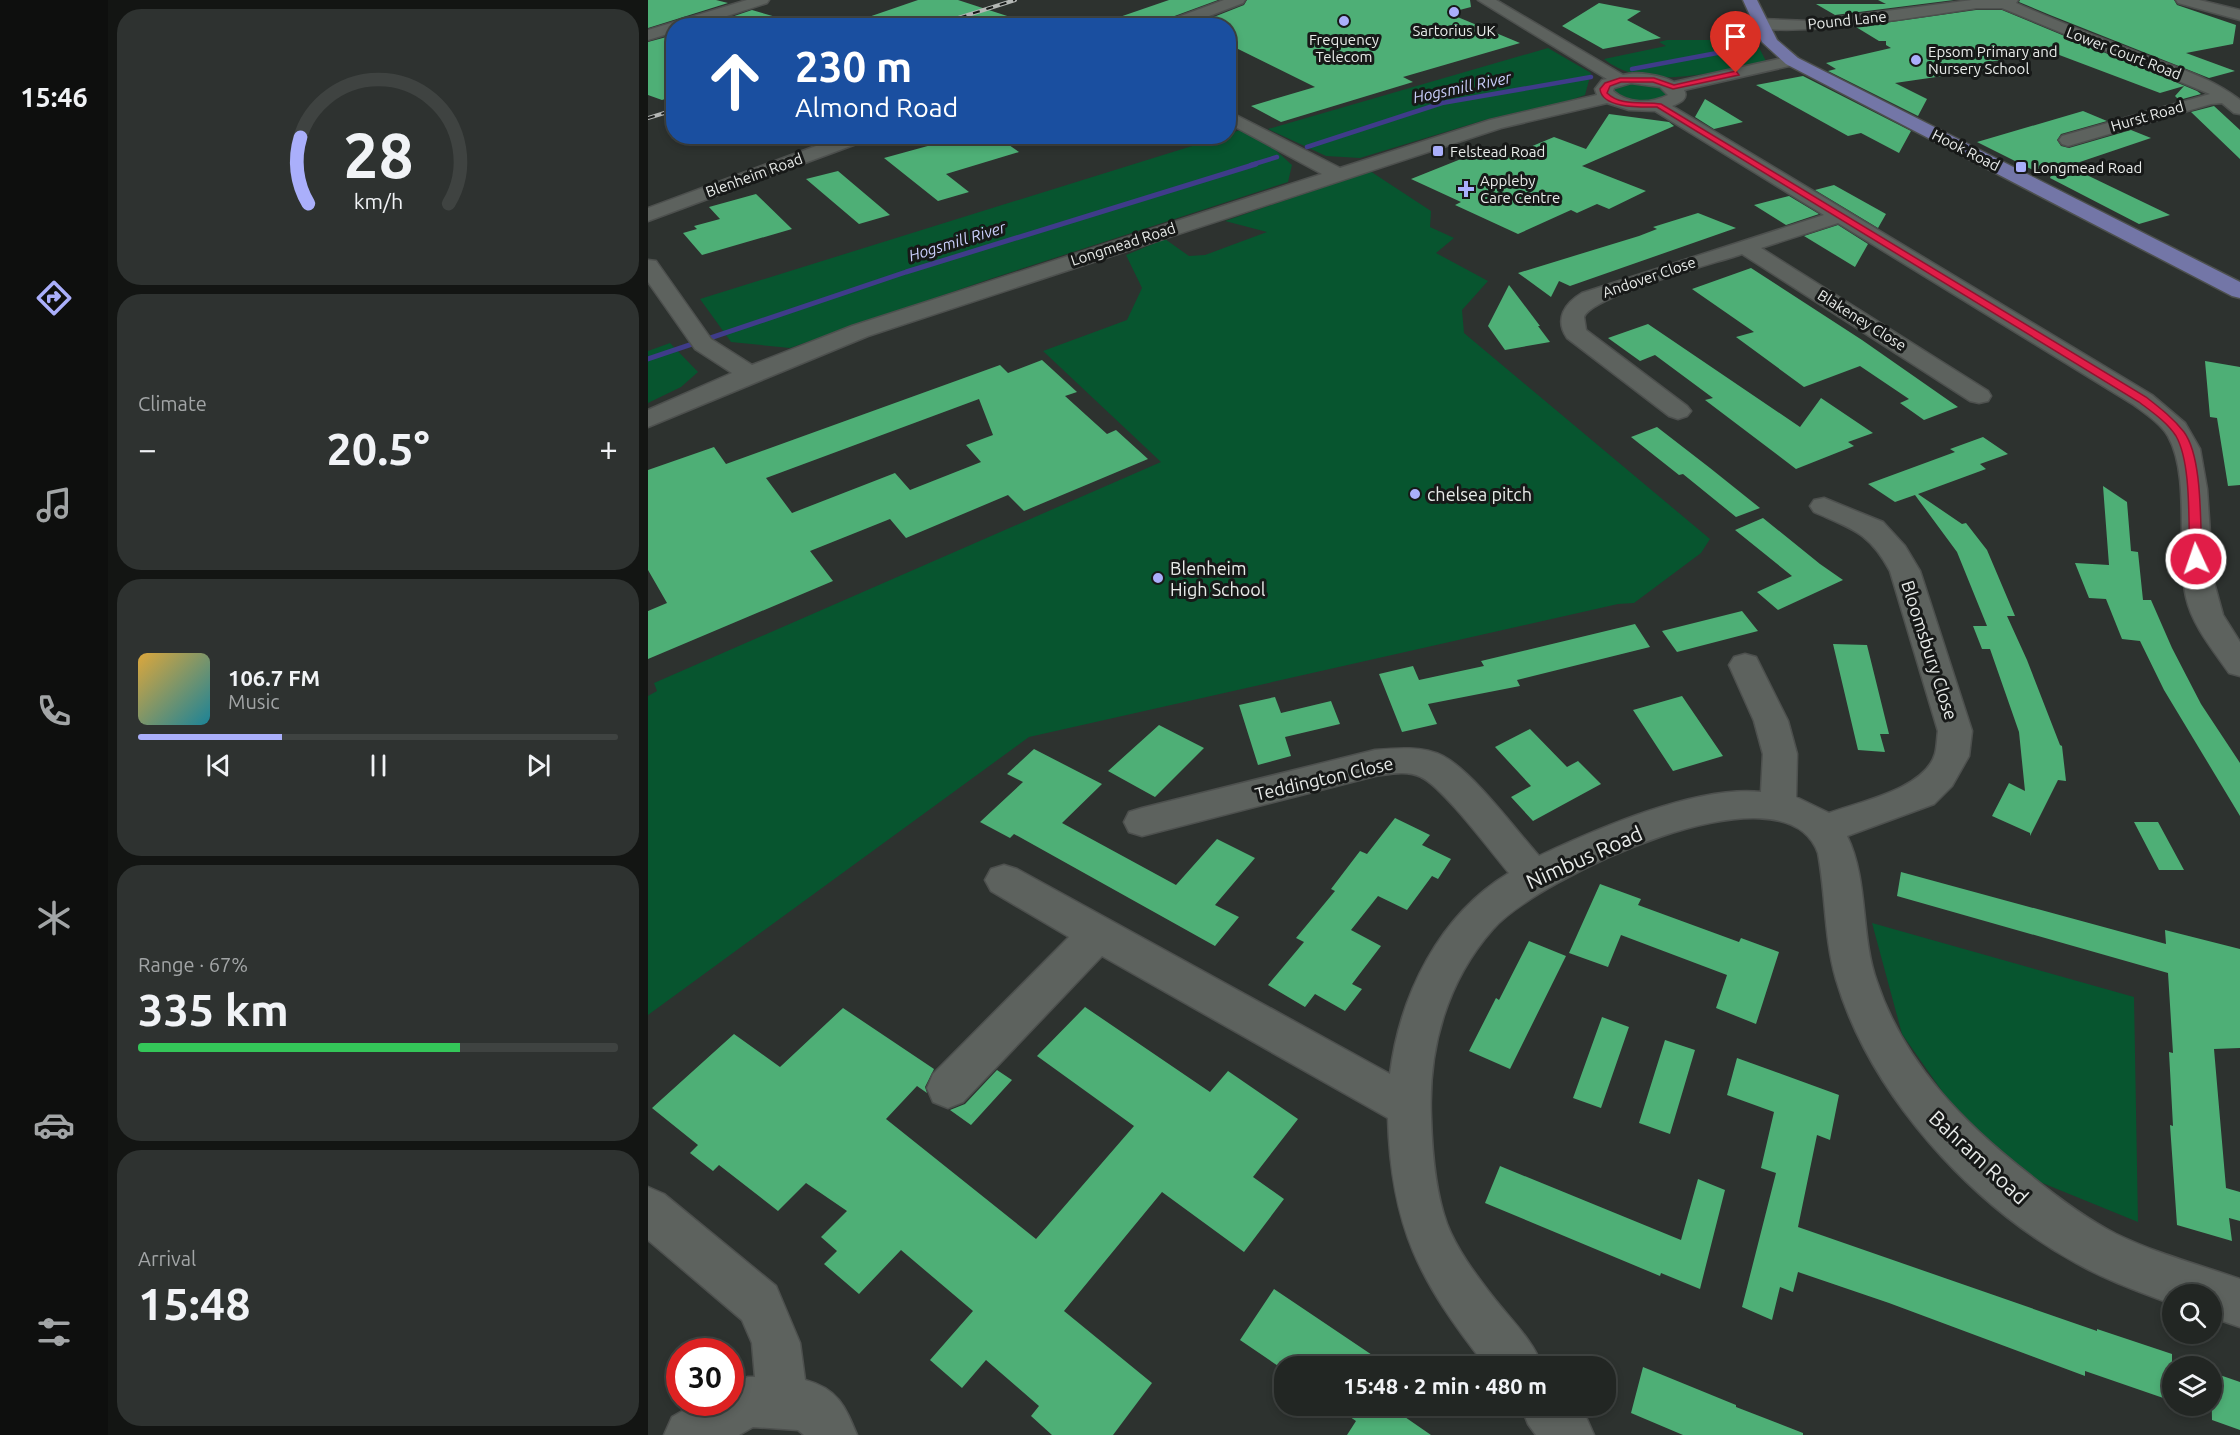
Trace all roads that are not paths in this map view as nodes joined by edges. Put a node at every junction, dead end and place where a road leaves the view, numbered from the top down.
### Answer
1 (762, 0) edge
2 (1238, 0) edge
3 (1485, 0) edge
4 (1750, 0) edge
5 (2183, 0) edge
6 (2007, 1) edge
7 (2240, 15) edge
8 (705, 18) edge
9 (1189, 18) edge
10 (1761, 24) junction
11 (666, 29) edge
12 (648, 35) edge
13 (1792, 61) junction
14 (1620, 80) junction
15 (1673, 87) junction
16 (2230, 95) edge
17 (1608, 98) junction
18 (1658, 105) junction
19 (1236, 120) edge
20 (2068, 140) dead end
21 (839, 144) edge
22 (1339, 175) junction
23 (648, 215) edge
24 (1840, 216) junction
25 (1744, 246) junction
26 (648, 266) edge
27 (2240, 291) edge
28 (750, 374) junction
29 (1979, 396) dead end
30 (1678, 411) dead end
31 (648, 419) edge
32 (1824, 506) dead end
33 (2240, 665) edge
34 (1745, 666) dead end
35 (1778, 805) junction
36 (1142, 822) dead end
37 (1825, 829) junction
38 (1533, 875) junction
39 (1004, 880) dead end
40 (1098, 934) junction
41 (948, 1088) dead end
42 (1408, 1107) junction
43 (648, 1210) edge
44 (2240, 1303) edge
45 (1510, 1356) edge
46 (783, 1402) junction
47 (1554, 1416) edge
48 (690, 1435) edge
49 (831, 1435) edge
50 (1568, 1435) edge

1 - 8 street
2 - 9 street
3 - 14 street
4 - 10 main road, Hook Road
5 - 7 street
6 - 10 street, Pound Lane
6 - 16 street, Lower Court Road
10 - 13 main road, Hook Road
11 - 12 street
13 - 15 street
13 - 27 main road, Hook Road
14 - 15 street
14 - 17 street
15 - 18 street
16 - 20 street, Hurst Road
17 - 18 street, Longmead Road
17 - 22 street, Longmead Road
18 - 24 street
19 - 22 street
21 - 23 street, Blenheim Road
22 - 28 street, Longmead Road
24 - 25 street, Andover Close
24 - 33 street
25 - 29 street, Blakeney Close
25 - 30 street, Andover Close
26 - 28 street
28 - 31 street, Longmead Road
32 - 37 street, Bloomsbury Close
34 - 35 street
35 - 37 street, Nimbus Road
35 - 38 street, Nimbus Road
36 - 38 street, Teddington Close
37 - 44 street, Bahram Road
38 - 42 street, Nimbus Road
39 - 40 street
40 - 41 street
40 - 42 street
42 - 45 street, Nimbus Road
43 - 46 street
46 - 48 street
46 - 49 street
47 - 50 street

